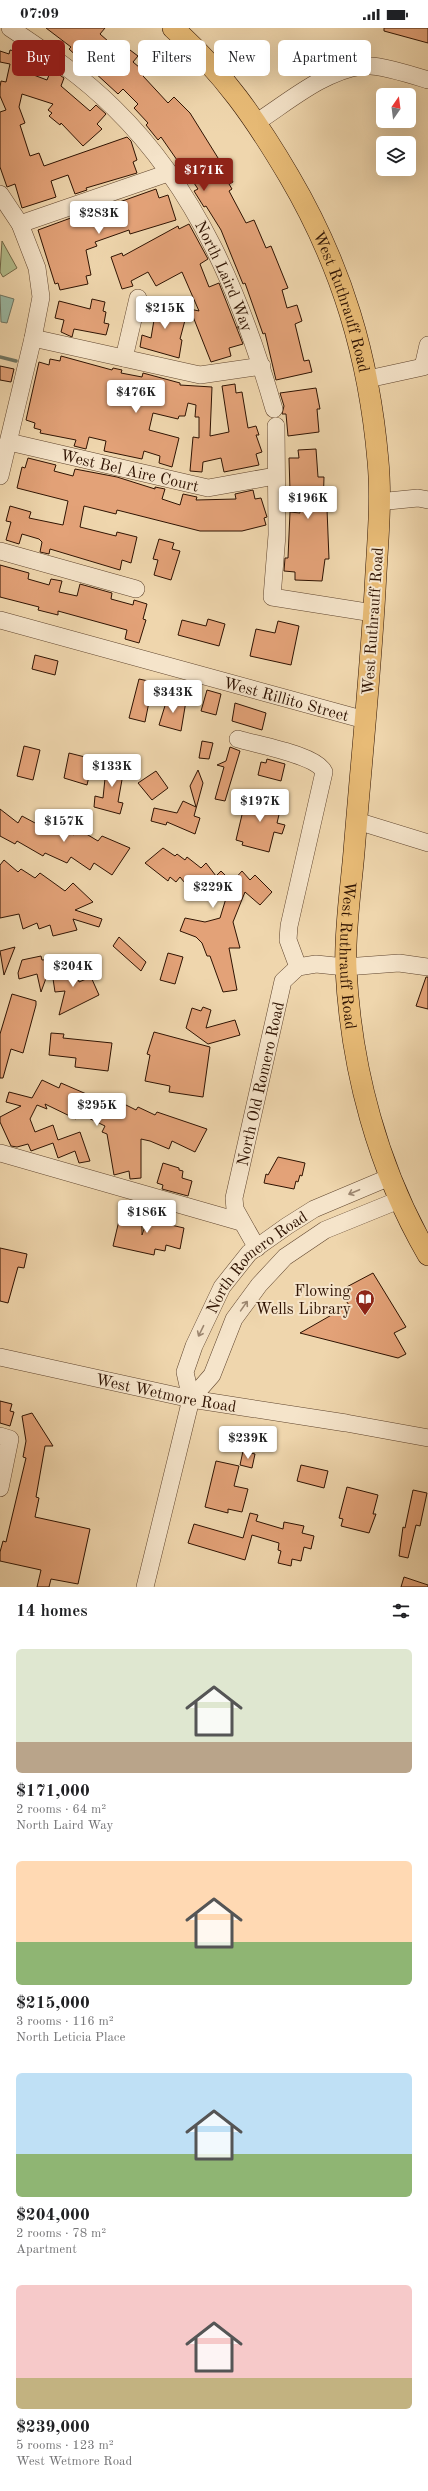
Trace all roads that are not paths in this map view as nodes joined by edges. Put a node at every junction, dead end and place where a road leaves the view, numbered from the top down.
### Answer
1 (10, 28) edge
2 (173, 28) edge
3 (428, 80) edge
4 (257, 122) junction
5 (168, 173) junction
6 (0, 194) edge
7 (20, 224) junction
8 (138, 298) dead end
9 (34, 338) junction
10 (428, 345) edge
11 (124, 358) junction
12 (262, 366) junction
13 (426, 368) edge
14 (368, 379) junction
15 (9, 442) junction
16 (0, 476) edge
17 (275, 476) junction
18 (428, 500) edge
19 (378, 502) junction
20 (0, 551) edge
21 (136, 589) dead end
22 (373, 613) junction
23 (0, 620) edge
24 (365, 720) junction
25 (238, 739) dead end
26 (357, 821) junction
27 (428, 843) edge
28 (298, 967) junction
29 (345, 967) junction
30 (428, 967) edge
31 (0, 1153) edge
32 (390, 1177) junction
33 (399, 1200) junction
34 (241, 1222) junction
35 (256, 1248) junction
36 (428, 1255) edge
37 (0, 1356) edge
38 (191, 1399) junction
39 (5, 1437) edge
40 (428, 1438) edge
41 (0, 1488) edge
42 (145, 1587) edge

1 - 5 street, North Laird Way
2 - 4 main road, West Ruthrauff Road
3 - 4 street
4 - 14 main road, West Ruthrauff Road
5 - 7 street
5 - 12 street, North Laird Way
6 - 7 street
7 - 9 street
8 - 11 street
9 - 11 street
9 - 15 street
10 - 13 street
11 - 12 street
12 - 17 street, North Laird Way
13 - 14 street
14 - 19 main road, West Ruthrauff Road
15 - 16 street
15 - 17 street, West Bel Aire Court
17 - 22 street, North Laird Way
18 - 19 street
19 - 22 main road, West Ruthrauff Road
20 - 21 street
22 - 24 main road, West Ruthrauff Road
23 - 24 street, West Rillito Street
24 - 26 main road, West Ruthrauff Road
25 - 28 street
26 - 27 street
26 - 29 main road, West Ruthrauff Road
28 - 29 street
28 - 34 street, North Old Romero Road
29 - 30 street
29 - 32 main road, West Ruthrauff Road
31 - 34 street
32 - 33 main road, West Ruthrauff Road
32 -> 35 street, North Romero Road
33 - 36 main road, West Ruthrauff Road
38 -> 33 street, North Romero Road
34 - 35 street, North Old Romero Road
35 -> 38 street, North Romero Road
37 - 38 street, West Wetmore Road
38 - 40 street, West Wetmore Road
38 - 42 street, North Romero Road
39 - 41 street

